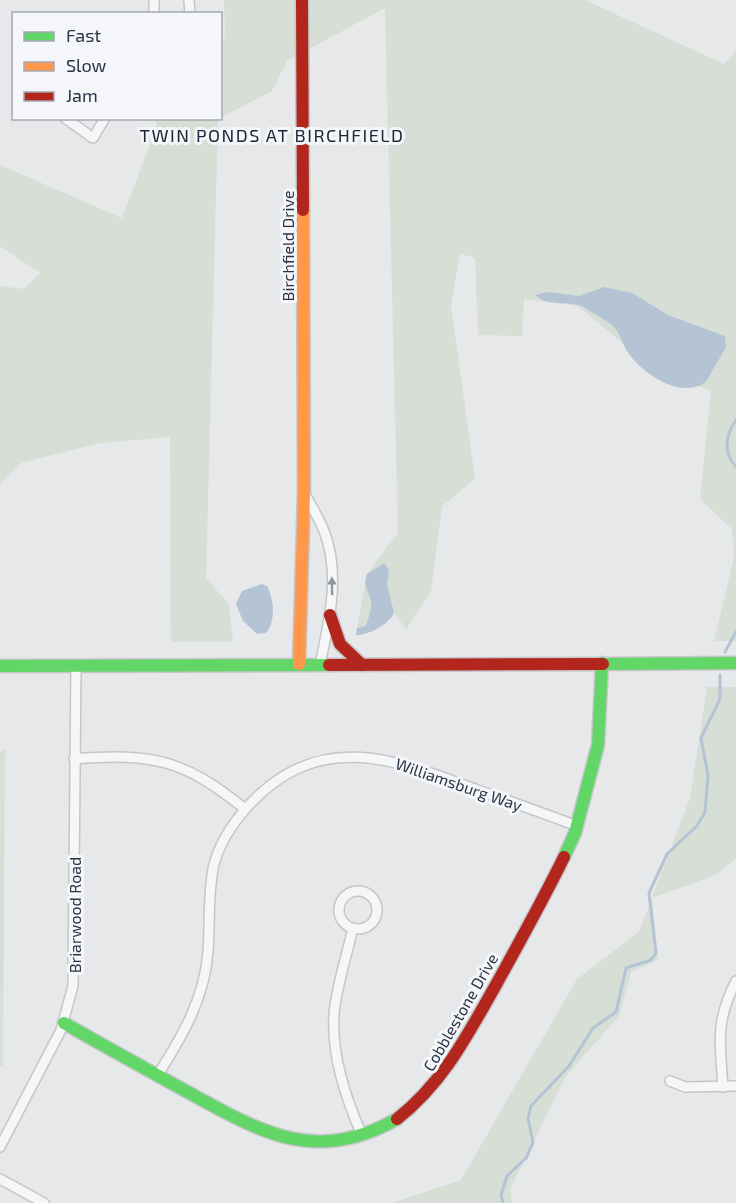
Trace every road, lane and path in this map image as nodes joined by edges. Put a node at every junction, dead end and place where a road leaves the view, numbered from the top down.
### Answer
1 (302, 0) edge
2 (67, 120) edge
3 (104, 120) edge
4 (304, 493) junction
5 (330, 615) junction
6 (602, 663) junction
7 (736, 663) edge
8 (299, 664) junction
9 (321, 665) junction
10 (0, 666) edge
11 (76, 666) junction
12 (363, 666) junction
13 (74, 759) junction
14 (245, 809) junction
15 (578, 826) junction
16 (353, 928) junction
17 (736, 981) edge
18 (64, 1023) junction
19 (157, 1076) junction
20 (670, 1081) dead end
21 (736, 1086) edge
22 (723, 1087) junction
23 (362, 1135) junction
24 (0, 1147) edge
25 (0, 1179) edge
26 (44, 1203) edge

1 - 4 street, Birchfield Drive
2 - 3 street
5 -> 4 street, Birchfield Drive
4 - 8 street, Birchfield Drive
5 - 9 street, Birchfield Drive
5 - 12 street
6 - 7 street
6 - 12 street
6 - 15 street, Cobblestone Drive
8 - 9 street
8 - 11 street
9 - 12 street
10 - 11 street
11 - 13 street, Briarwood Road
13 - 14 street
13 - 18 street, Briarwood Road
14 - 15 street, Williamsburg Way
14 - 19 street, Williamsburg Way
15 - 23 street, Cobblestone Drive
16 - 16 street
16 - 23 street
17 - 22 street
18 - 19 street, Cobblestone Drive
18 - 24 street, Briarwood Road
19 - 23 street, Cobblestone Drive
20 - 22 street
21 - 22 street
25 - 26 street

